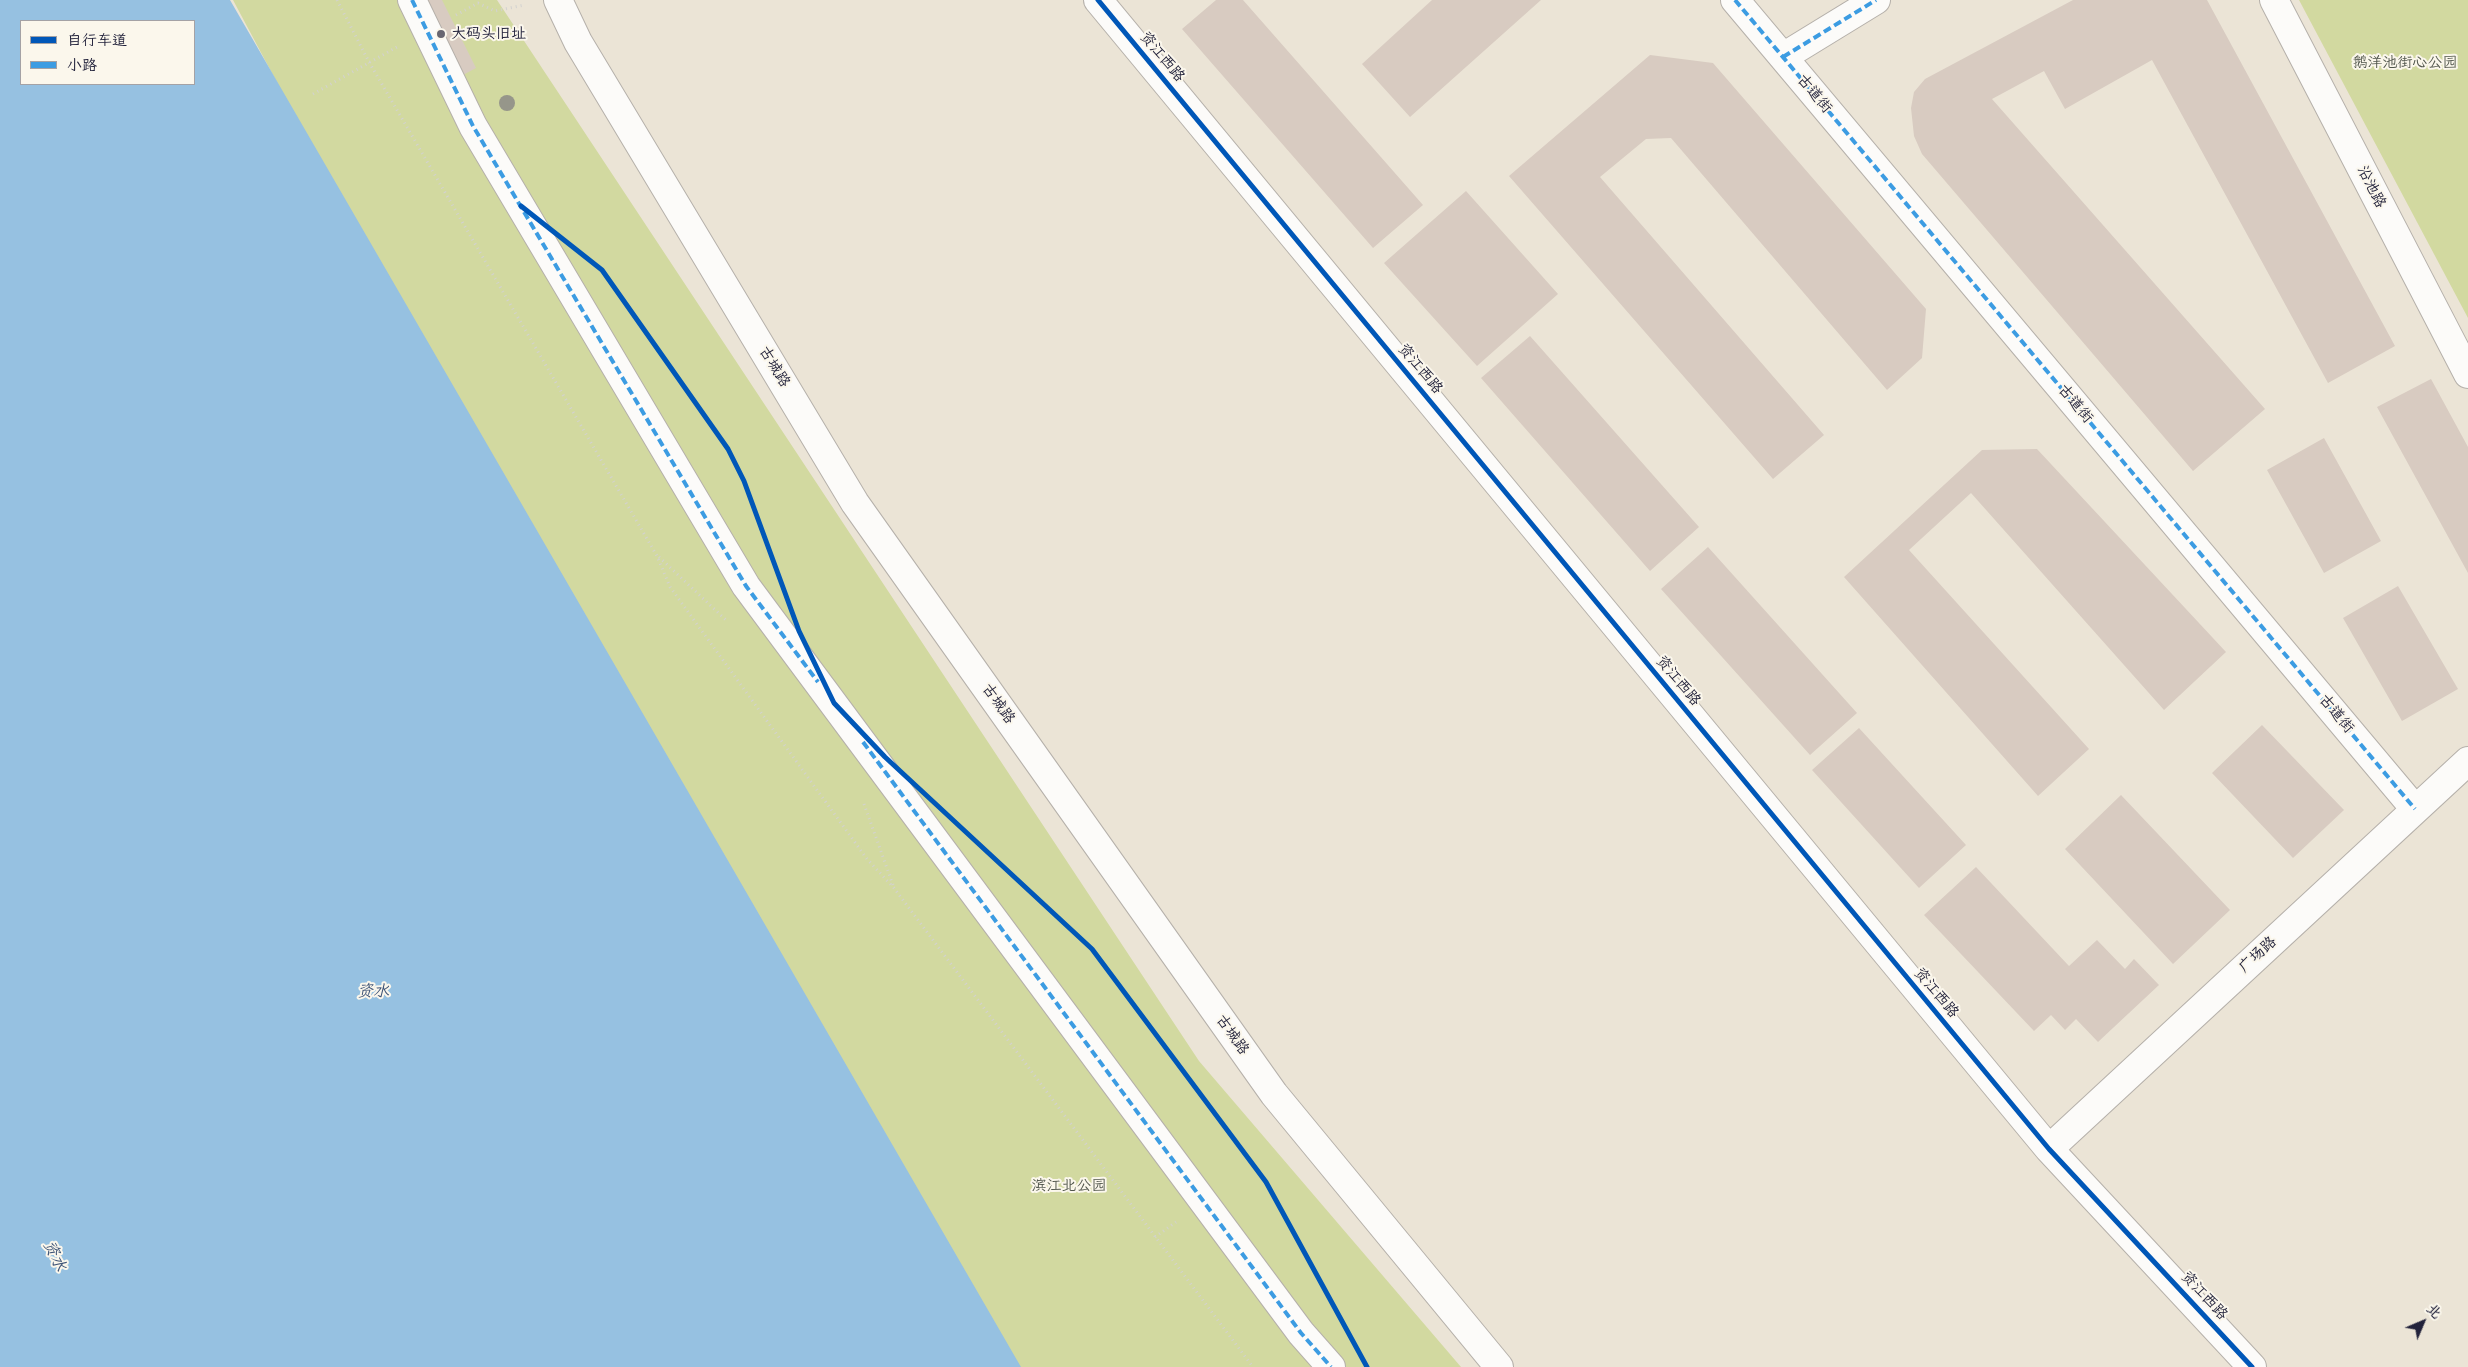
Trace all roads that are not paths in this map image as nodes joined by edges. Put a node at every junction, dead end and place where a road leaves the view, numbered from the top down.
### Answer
1 (412, 0) edge
2 (558, 0) edge
3 (1098, 0) edge
4 (1735, 0) edge
5 (1876, 0) edge
6 (2274, 0) edge
7 (1783, 57) junction
8 (2468, 374) edge
9 (2468, 761) edge
10 (2415, 809) junction
11 (2049, 1149) junction
12 (1331, 1367) edge
13 (1499, 1367) edge
14 (2252, 1367) edge

1 - 12 street
2 - 13 street, 古城路
3 - 11 street, 资江西路
4 - 7 street, 古道街
5 - 7 street
6 - 8 street, 沿池路
7 - 10 street, 古道街
9 - 10 street, 广场路
10 - 11 street, 广场路
11 - 14 street, 资江西路

